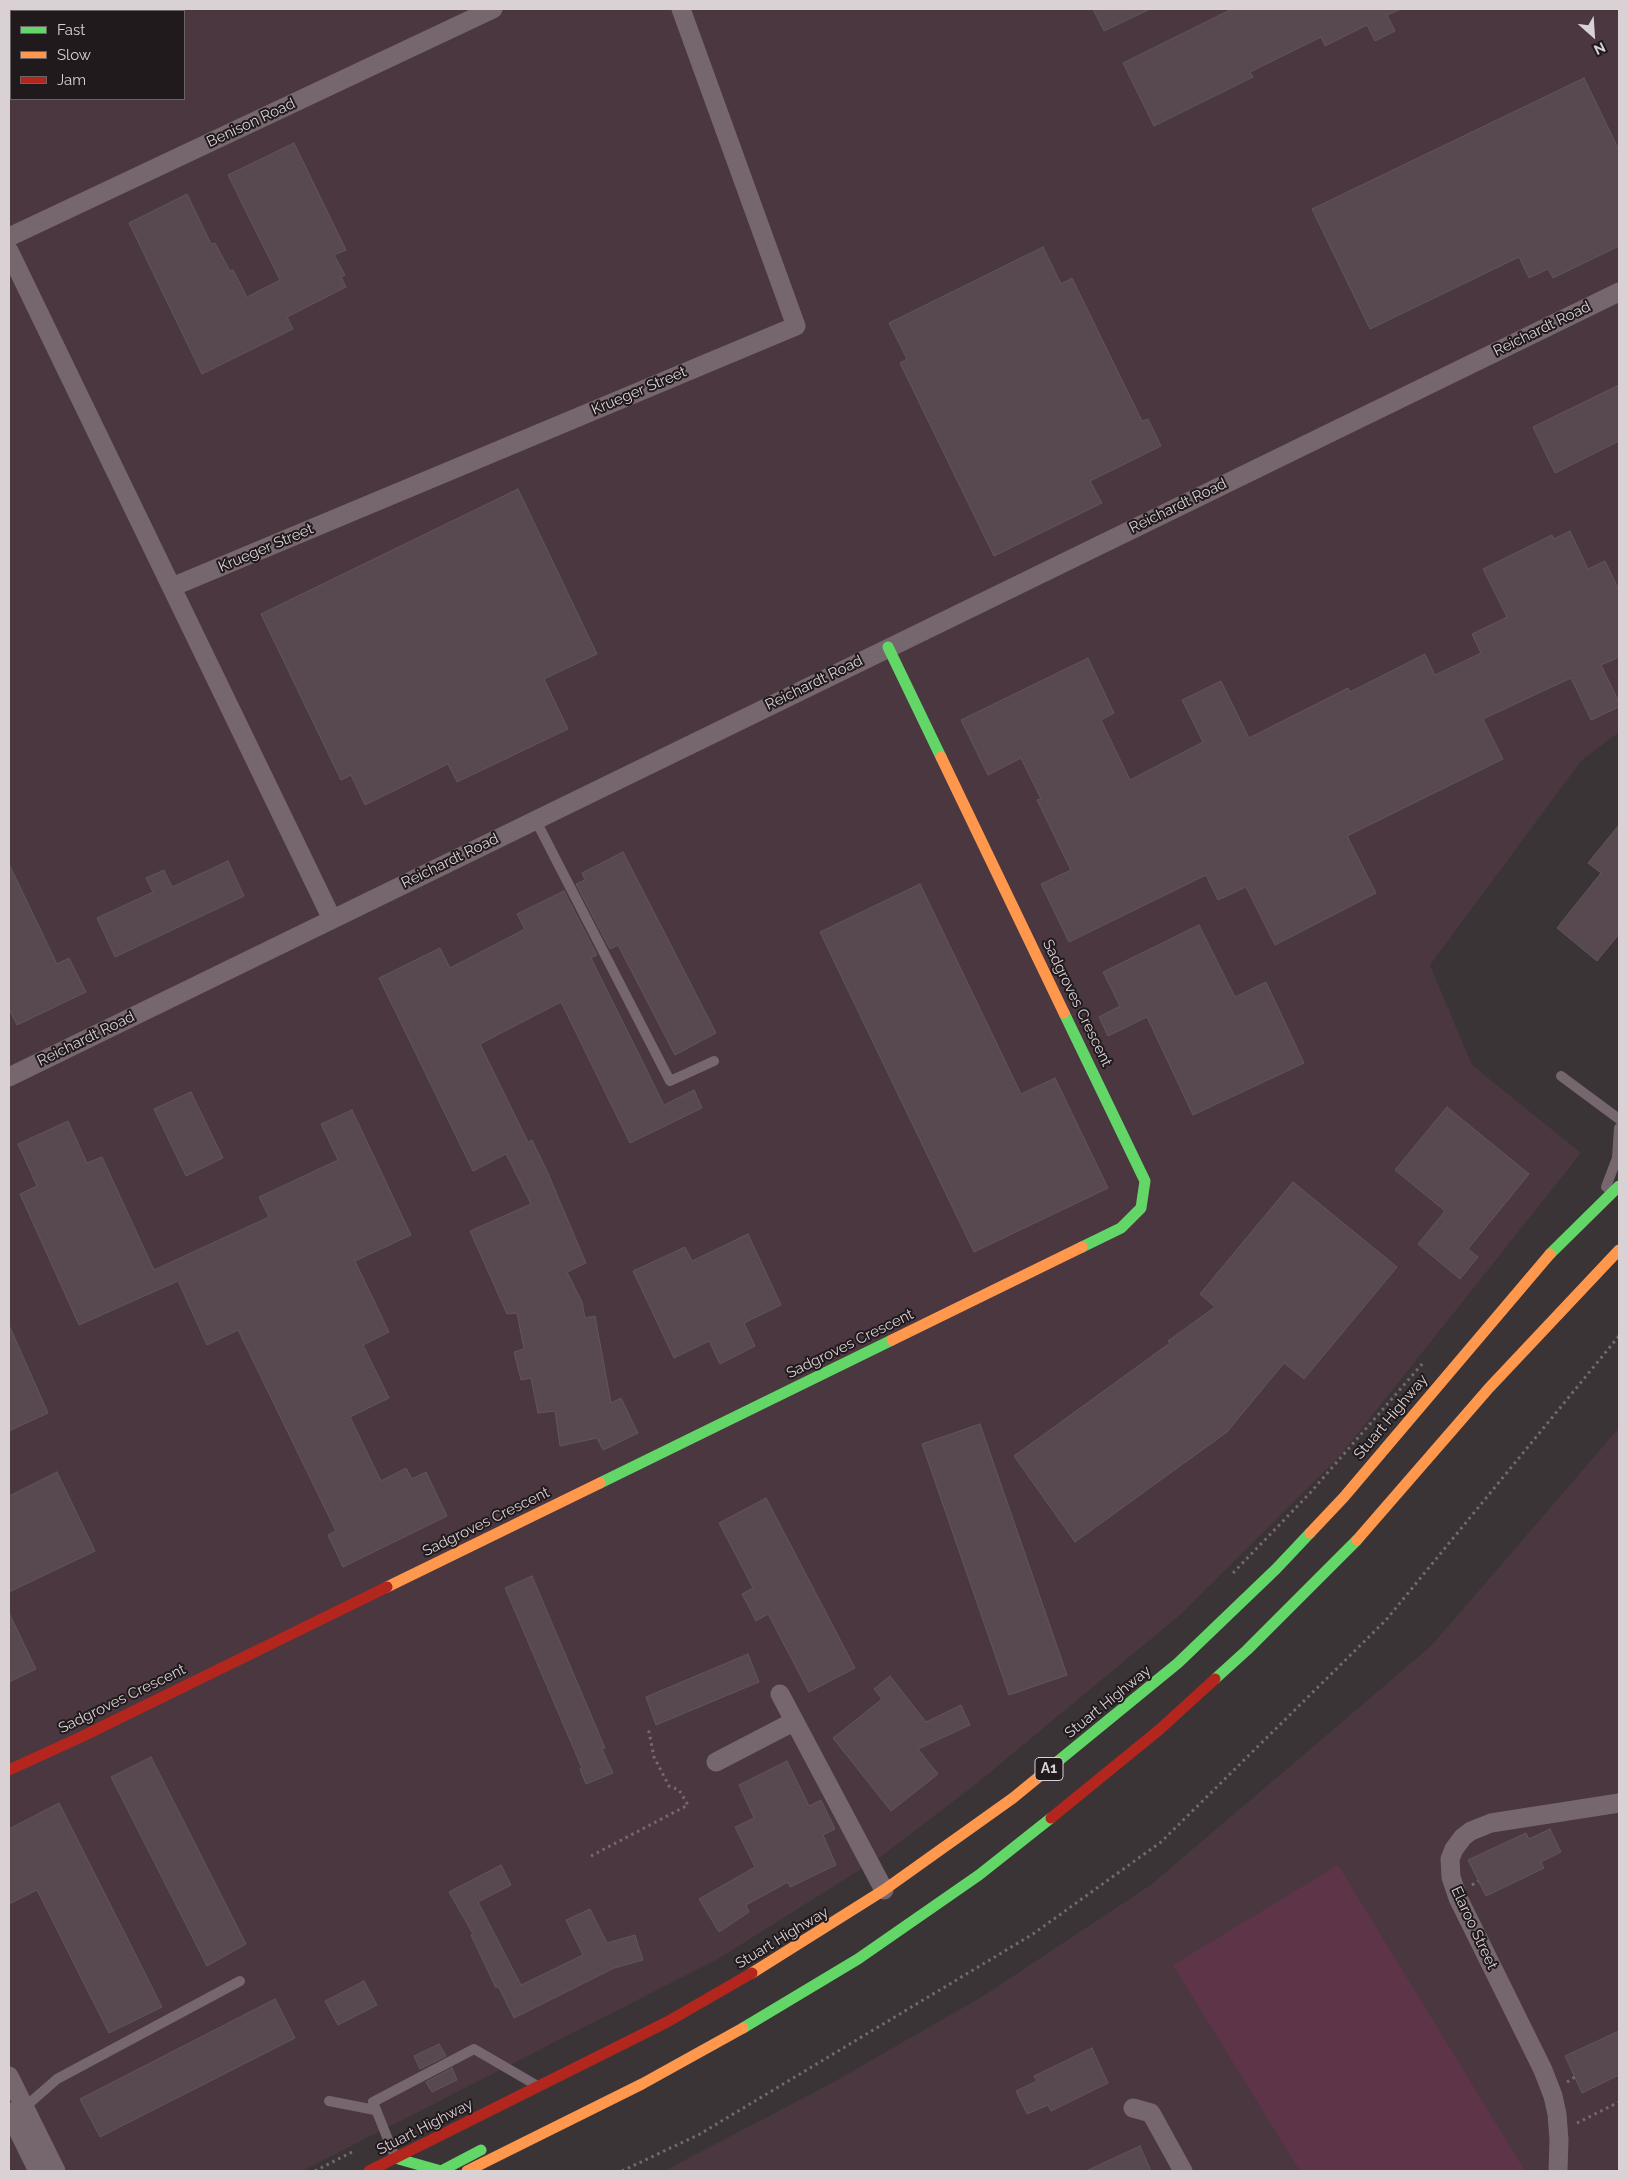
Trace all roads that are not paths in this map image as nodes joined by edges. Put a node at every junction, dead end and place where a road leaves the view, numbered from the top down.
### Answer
1 (492, 9) edge
2 (681, 9) edge
3 (9, 237) edge
4 (9, 251) edge
5 (1619, 292) edge
6 (172, 587) junction
7 (888, 647) junction
8 (535, 819) junction
9 (332, 919) junction
10 (714, 1061) dead end
11 (1561, 1076) dead end
12 (9, 1077) edge
13 (1619, 1119) edge
14 (1619, 1128) edge
15 (1619, 1186) edge
16 (1600, 1202) junction
17 (1619, 1250) edge
18 (780, 1694) dead end
19 (794, 1722) junction
20 (716, 1762) dead end
21 (9, 1770) edge
22 (1619, 1803) edge
23 (884, 1890) junction
24 (240, 1981) dead end
25 (9, 2076) edge
26 (539, 2086) junction
27 (329, 2101) dead end
28 (1133, 2108) dead end
29 (17, 2110) edge
30 (375, 2110) junction
31 (573, 2118) junction
32 (531, 2125) dead end
33 (490, 2146) dead end
34 (395, 2158) junction
35 (38, 2171) edge
36 (56, 2171) edge
37 (369, 2171) edge
38 (467, 2171) edge
39 (1183, 2171) edge
40 (1558, 2171) edge

1 - 3 street, Benison Road
2 - 6 street, Krueger Street
4 - 6 street
5 - 7 street, Reichardt Road
6 - 9 street
7 - 8 street, Reichardt Road
7 - 21 main road, Sadgroves Crescent
8 - 9 street, Reichardt Road
8 - 10 lane
9 - 12 street, Reichardt Road
11 - 13 lane
14 - 16 lane
15 - 16 main road, Stuart Highway / A1
16 - 23 main road, Stuart Highway / A1
17 - 31 main road
18 - 19 street
19 - 20 street
19 - 23 street
22 - 40 street, Elaroo Street
23 - 26 main road, Stuart Highway / A1
24 - 29 lane
25 - 29 street
26 - 30 lane
26 - 34 main road, Stuart Highway / A1
27 - 30 lane
28 - 39 street
29 - 35 street
29 - 36 street
30 - 34 lane
31 - 32 main road
31 - 38 main road
33 - 34 main road
34 - 37 main road, Stuart Highway / A1

